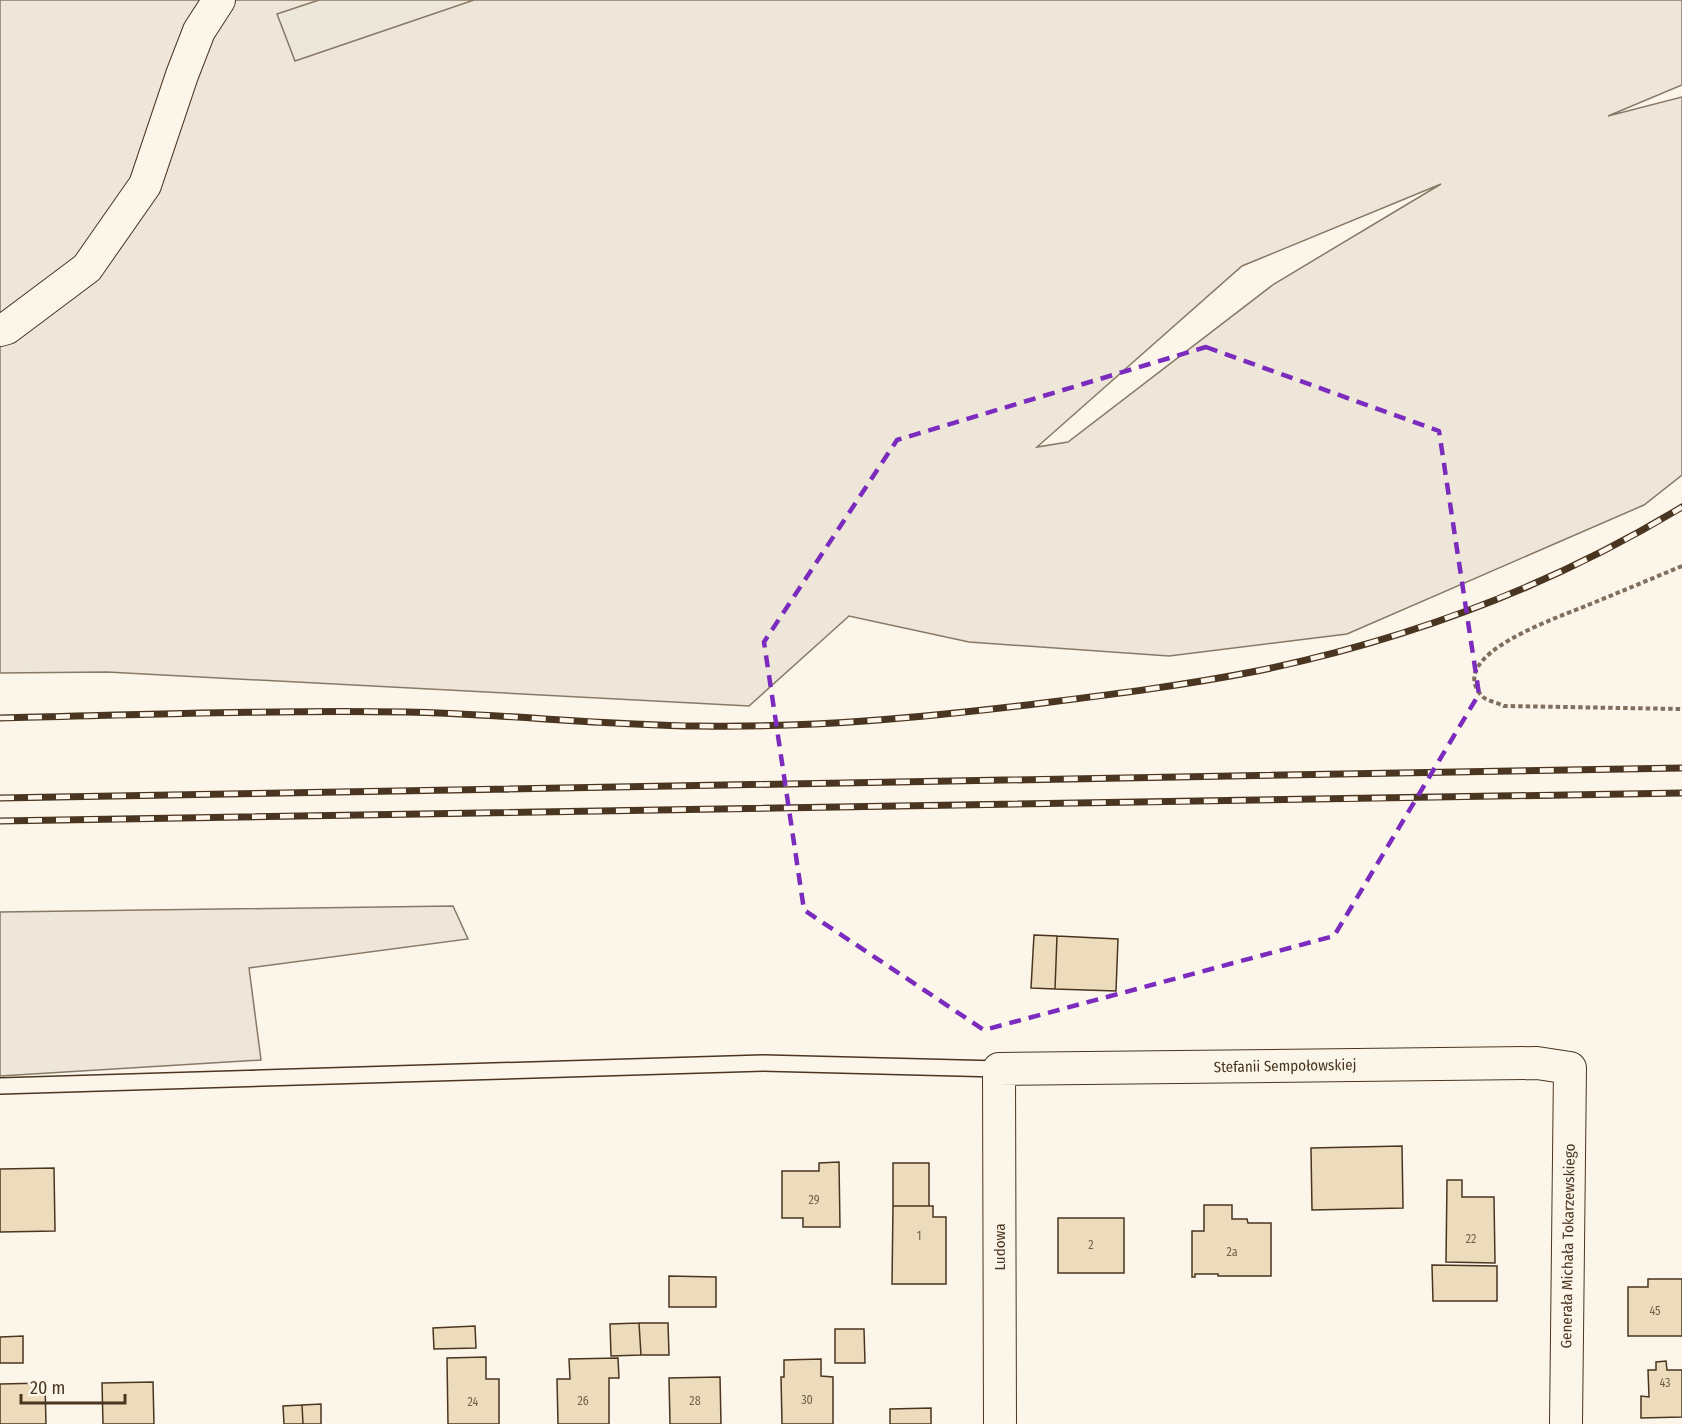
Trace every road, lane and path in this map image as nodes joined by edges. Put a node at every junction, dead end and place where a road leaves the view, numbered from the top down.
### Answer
1 (219, 0) edge
2 (0, 330) edge
3 (1682, 566) edge
4 (1682, 709) edge
5 (1570, 1068) joint
6 (999, 1070) junction
7 (0, 1086) edge
8 (1000, 1424) edge
9 (1566, 1424) edge

1 - 2 street
3 - 4 path
5 - 6 street, Stefanii Sempołowskiej
5 - 9 street, Generała Michała Tokarzewskiego
6 - 7 lane
6 - 8 street, Ludowa

